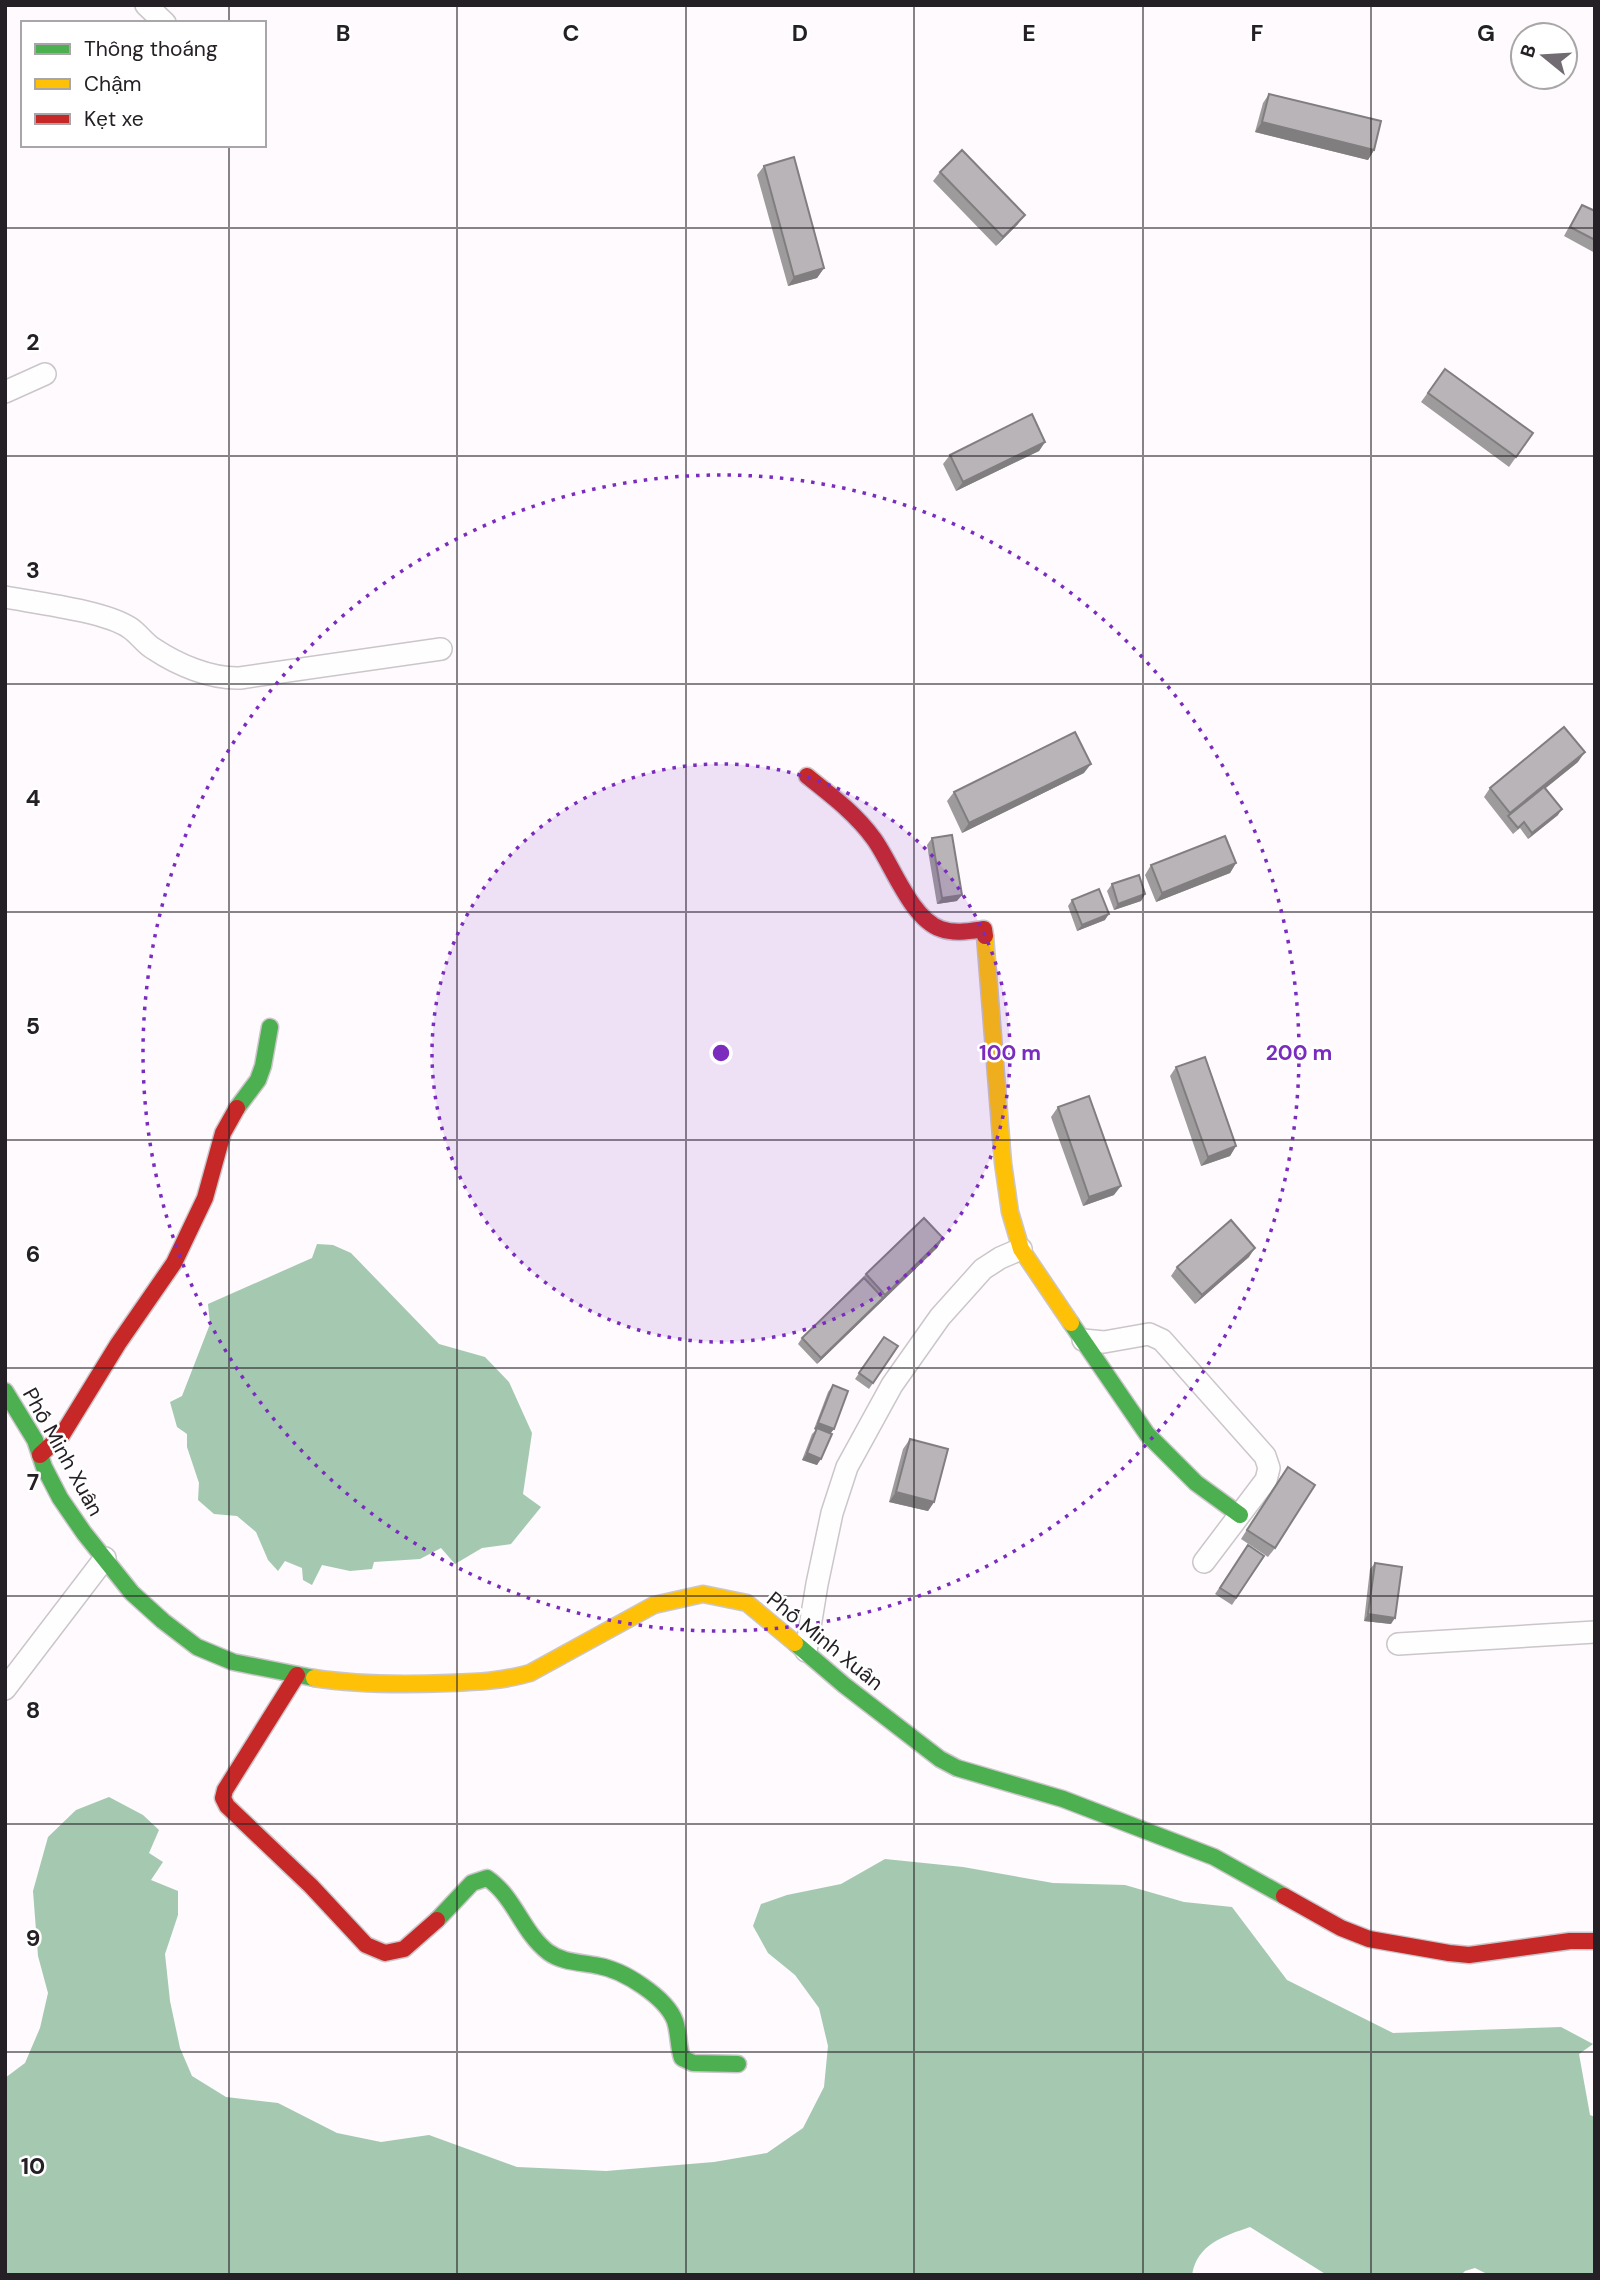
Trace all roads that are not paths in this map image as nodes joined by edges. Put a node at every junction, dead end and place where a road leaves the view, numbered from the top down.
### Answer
1 (146, 5) edge
2 (163, 21) edge
3 (45, 374) dead end
4 (5, 392) edge
5 (5, 597) edge
6 (441, 649) dead end
7 (807, 776) dead end
8 (270, 1027) dead end
9 (1021, 1249) junction
10 (1083, 1340) junction
11 (5, 1391) edge
12 (40, 1455) junction
13 (1240, 1515) junction
14 (105, 1558) junction
15 (1204, 1562) dead end
16 (1595, 1632) edge
17 (1398, 1644) dead end
18 (806, 1651) junction
19 (297, 1675) junction
20 (5, 1689) edge
21 (1595, 1941) edge
22 (738, 2064) dead end

1 - 2 street
3 - 4 street
5 - 6 street
7 - 9 street
8 - 12 street
9 - 10 street
9 - 18 street
10 - 13 street
10 - 13 street
11 - 12 street, Phố Minh Xuân
12 - 14 street, Phố Minh Xuân
13 - 15 street
14 - 19 street, Phố Minh Xuân
14 - 20 street
16 - 17 street
18 - 19 street, Phố Minh Xuân
18 - 21 street, Phố Minh Xuân
19 - 22 street

